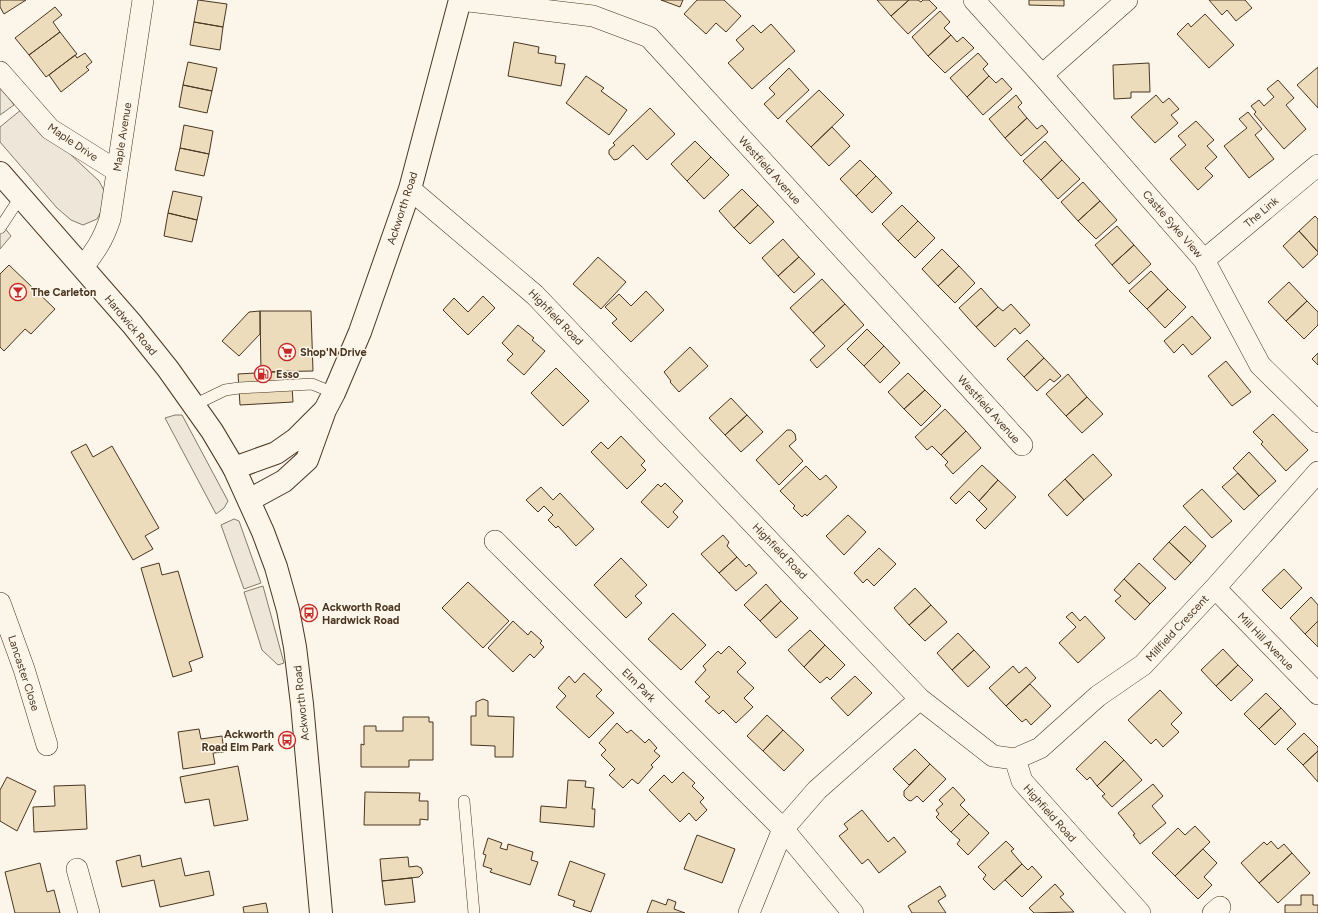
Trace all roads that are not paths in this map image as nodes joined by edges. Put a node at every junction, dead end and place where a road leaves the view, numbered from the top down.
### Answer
1 (143, 0) edge
2 (460, 0) edge
3 (974, 0) edge
4 (1127, 0) edge
5 (0, 72) edge
6 (1042, 74) junction
7 (1318, 165) edge
8 (117, 171) junction
9 (0, 172) edge
10 (410, 189) junction
11 (21, 196) junction
12 (0, 228) edge
13 (1204, 260) junction
14 (83, 267) junction
15 (330, 402) junction
16 (194, 405) junction
17 (1318, 422) edge
18 (1022, 445) dead end
19 (234, 468) junction
20 (1318, 472) edge
21 (249, 500) junction
22 (495, 541) dead end
23 (1215, 588) junction
24 (0, 603) edge
25 (1318, 694) edge
26 (920, 699) junction
27 (47, 745) dead end
28 (1015, 759) junction
29 (464, 801) dead end
30 (784, 829) junction
31 (77, 869) dead end
32 (89, 913) edge
33 (321, 913) edge
34 (474, 913) edge
35 (749, 913) edge
36 (853, 913) edge
37 (1140, 913) edge

1 - 8 street, Maple Avenue
2 - 10 main road, Ackworth Road
2 - 18 street, Westfield Avenue
3 - 6 street, Castle Syke View
4 - 6 street
5 - 8 street, Maple Drive
6 - 13 street, Castle Syke View
7 - 13 street, The Link
8 - 14 street, Maple Avenue
9 - 11 main road, Hardwick Road
10 - 15 main road, Ackworth Road
10 - 26 street, Highfield Road
11 - 12 lane
11 - 14 main road, Hardwick Road
13 - 17 street, Castle Syke View
14 - 16 main road, Hardwick Road
15 - 16 lane
15 - 19 main road, Ackworth Road
15 - 21 main road, Ackworth Road
16 - 19 main road, Hardwick Road
19 - 21 main road, Ackworth Road
20 - 23 street, Millfield Crescent
21 - 33 main road, Ackworth Road
22 - 30 street, Elm Park
23 - 25 street, Mill Hill Avenue
23 - 28 street, Millfield Crescent
24 - 27 street, Lancaster Close
26 - 28 street, Highfield Road
26 - 30 street
28 - 37 street, Highfield Road
29 - 34 lane
30 - 35 street
30 - 36 street, Elm Park
31 - 32 street

